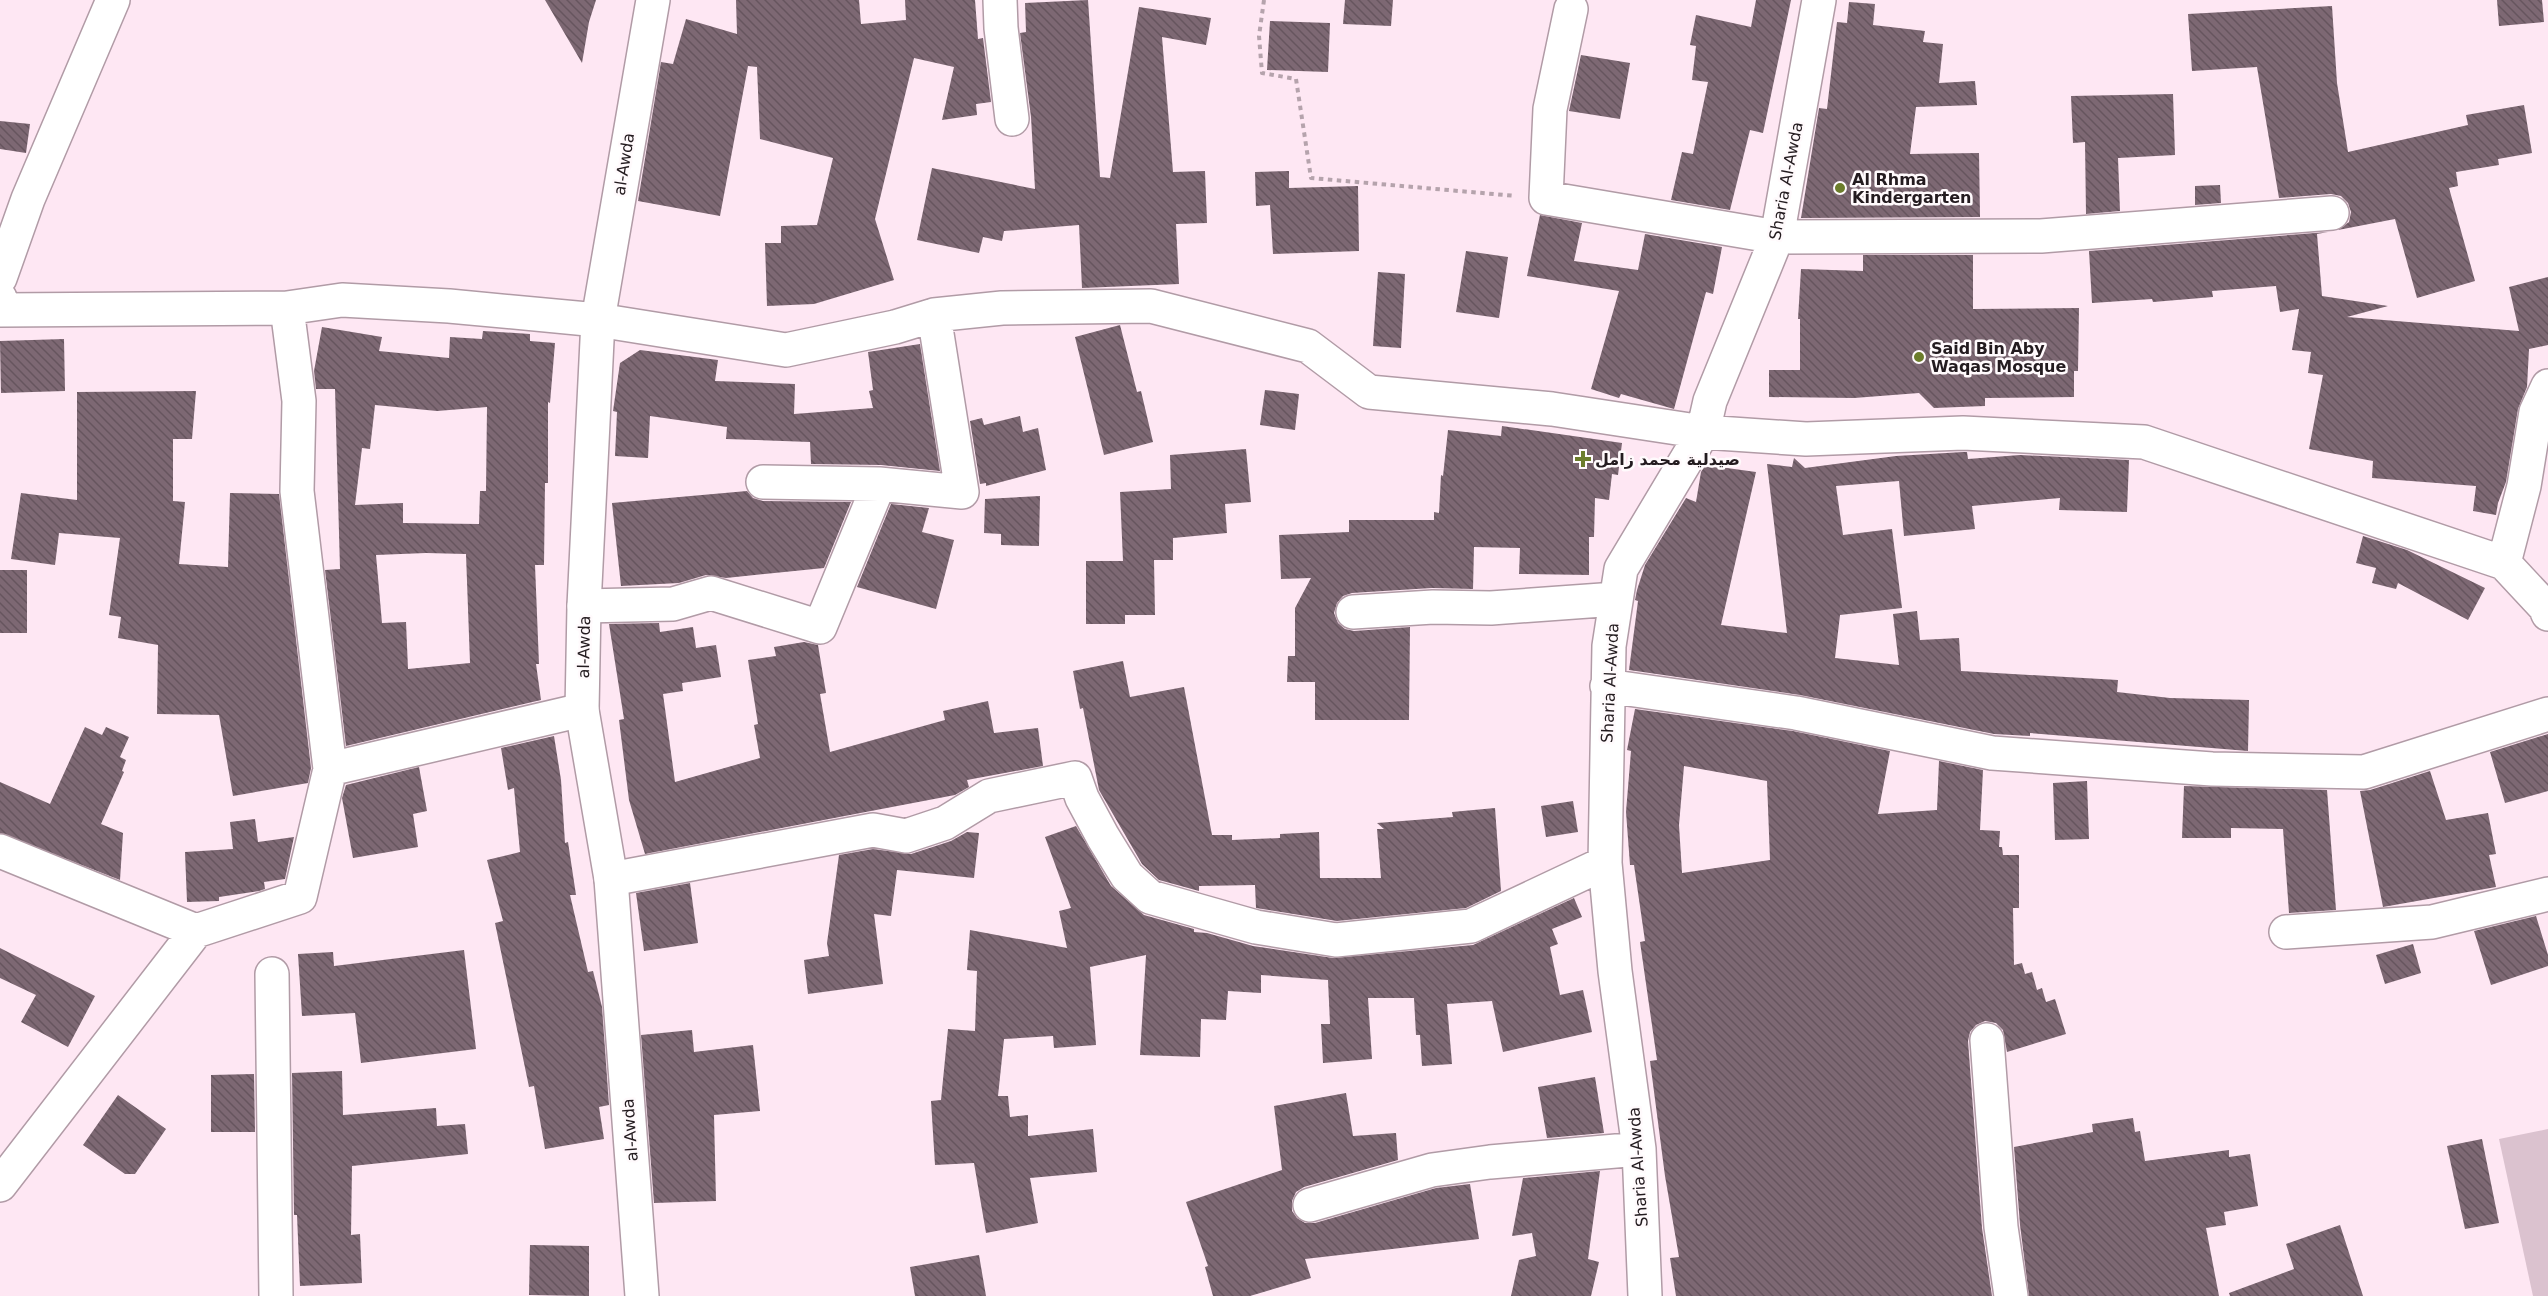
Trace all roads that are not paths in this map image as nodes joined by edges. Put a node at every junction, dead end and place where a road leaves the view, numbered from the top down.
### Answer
1 (113, 0) edge
2 (653, 0) edge
3 (1000, 0) edge
4 (1819, 0) edge
5 (1570, 9) dead end
6 (1012, 119) dead end
7 (2332, 213) dead end
8 (1777, 237) junction
9 (0, 299) edge
10 (287, 308) junction
11 (934, 315) junction
12 (598, 320) junction
13 (2548, 386) edge
14 (1702, 432) junction
15 (764, 482) dead end
16 (879, 484) junction
17 (2505, 562) junction
18 (1616, 599) junction
19 (584, 606) junction
20 (2547, 609) edge
21 (1353, 612) dead end
22 (1607, 686) junction
23 (582, 710) junction
24 (2548, 714) edge
25 (330, 769) junction
26 (0, 851) edge
27 (1605, 863) junction
28 (611, 879) junction
29 (2548, 894) edge
30 (195, 931) junction
31 (2286, 932) dead end
32 (272, 974) dead end
33 (1987, 1040) dead end
34 (1640, 1149) junction
35 (0, 1185) edge
36 (1310, 1205) dead end
37 (276, 1296) edge
38 (642, 1296) edge
39 (1645, 1296) edge
40 (2011, 1296) edge

1 - 9 street
2 - 12 street, al-Awda
3 - 6 street
4 - 8 street, Sharia Al-Awda
5 - 8 street
7 - 8 street
8 - 14 street, Sharia Al-Awda
9 - 10 street
10 - 12 street
10 - 25 street
11 - 12 street
11 - 14 street
11 - 16 street
12 - 19 street, al-Awda
13 - 17 street
14 - 17 street
14 - 18 street, Sharia Al-Awda
15 - 16 street
16 - 19 street
17 - 20 street
18 - 21 street
18 - 22 street, Sharia Al-Awda
19 - 23 street, al-Awda
22 - 24 street
22 - 27 street, Sharia Al-Awda
23 - 25 street
23 - 28 street, al-Awda
25 - 30 street
26 - 30 street
27 - 28 street
27 - 34 street, Sharia Al-Awda
28 - 38 street, al-Awda
29 - 31 street
30 - 35 street
32 - 37 street
33 - 40 street
34 - 36 street
34 - 39 street, Sharia Al-Awda

